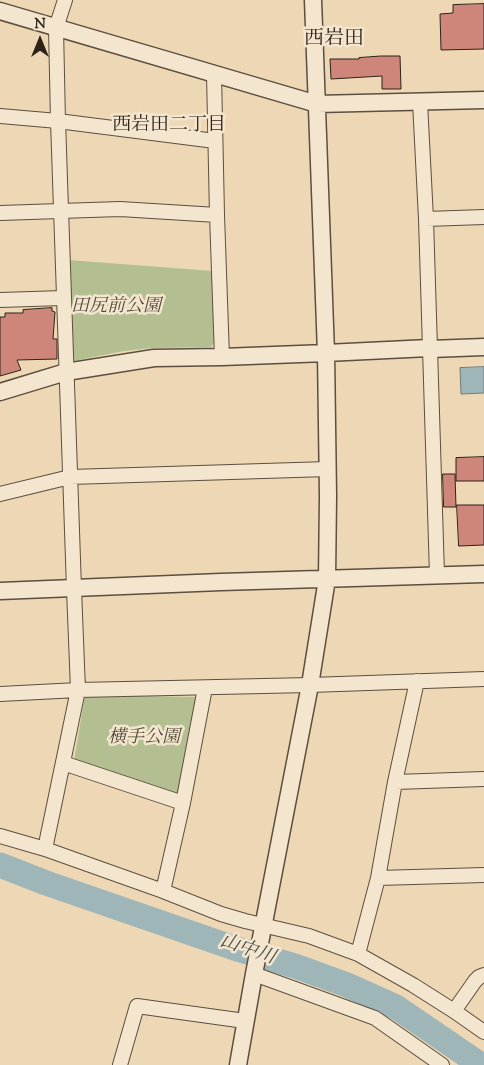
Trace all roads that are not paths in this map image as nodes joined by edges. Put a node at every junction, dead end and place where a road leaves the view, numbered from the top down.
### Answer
1 (65, 0) edge
2 (313, 0) edge
3 (0, 11) edge
4 (56, 28) junction
5 (214, 74) junction
6 (484, 100) edge
7 (420, 102) junction
8 (317, 104) junction
9 (0, 116) edge
10 (58, 122) junction
11 (215, 141) junction
12 (61, 210) junction
13 (0, 213) edge
14 (216, 215) junction
15 (484, 217) edge
16 (426, 219) junction
17 (63, 298) junction
18 (0, 300) edge
19 (484, 346) edge
20 (429, 348) junction
21 (326, 353) junction
22 (222, 357) junction
23 (66, 372) junction
24 (0, 392) edge
25 (328, 469) junction
26 (70, 478) junction
27 (0, 494) edge
28 (484, 574) edge
29 (437, 575) junction
30 (326, 579) junction
31 (74, 589) junction
32 (0, 591) edge
33 (484, 679) edge
34 (417, 681) junction
35 (310, 685) junction
36 (205, 688) junction
37 (78, 690) junction
38 (0, 694) edge
39 (63, 763) junction
40 (484, 779) edge
41 (395, 782) junction
42 (183, 803) junction
43 (0, 836) edge
44 (45, 849) junction
45 (484, 875) edge
46 (378, 878) junction
47 (164, 891) junction
48 (263, 928) junction
49 (358, 954) junction
50 (254, 971) junction
51 (484, 975) edge
52 (454, 1011) junction
53 (245, 1021) junction
54 (484, 1032) edge
55 (439, 1064) edge
56 (120, 1065) edge
57 (240, 1065) edge

1 - 4 street
2 - 8 street
3 - 4 street
4 - 5 street
4 - 10 street
5 - 8 street
5 - 11 street
6 - 7 street
7 - 8 street
7 - 16 street
8 - 21 street
9 - 10 street
10 - 11 street
10 - 12 street
11 - 14 street
12 - 13 street
12 - 14 street
12 - 17 street
14 - 22 street
15 - 16 street
16 - 20 street
17 - 18 street
17 - 23 street
19 - 20 street
20 - 21 street
20 - 29 street
21 - 22 street
21 - 25 street
22 - 23 street
23 - 24 street
23 - 26 street
25 - 26 street
25 - 30 street
26 - 27 street
26 - 31 street
28 - 29 street
29 - 30 street
30 - 31 street
30 - 35 street
31 - 32 street
31 - 37 street
33 - 34 street
34 - 35 street
34 - 41 street
35 - 36 street
35 - 48 street
36 - 37 street
36 - 42 street
37 - 38 street
37 - 39 street
39 - 42 street
39 - 44 street
40 - 41 street
41 - 46 street
42 - 47 street
43 - 44 street
44 - 47 street
45 - 46 street
46 - 49 street
47 - 48 street
48 - 49 street
48 - 50 street
49 - 52 street
50 - 53 street
50 - 55 street
51 - 52 street
52 - 54 street
53 - 56 street
53 - 57 street

